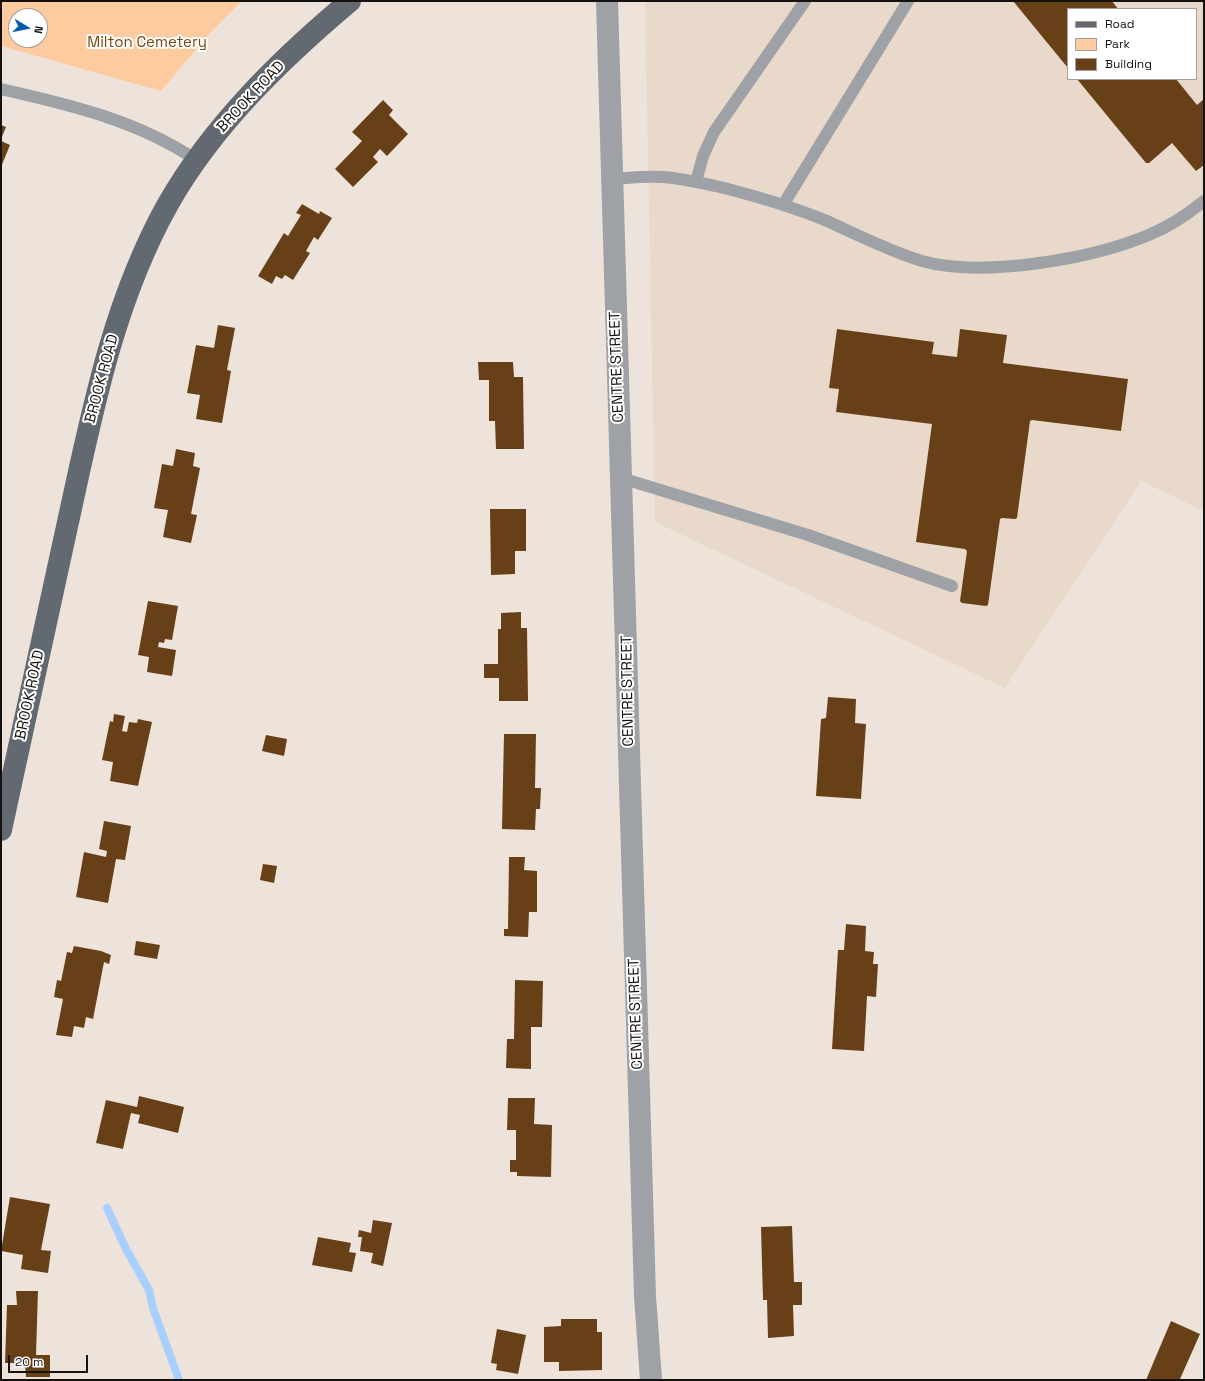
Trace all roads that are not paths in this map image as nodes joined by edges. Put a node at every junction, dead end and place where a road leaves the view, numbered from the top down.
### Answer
1 (350, 1) edge
2 (607, 1) edge
3 (804, 1) edge
4 (908, 1) edge
5 (1, 89) edge
6 (196, 160) junction
7 (612, 179) junction
8 (696, 182) junction
9 (1204, 201) edge
10 (783, 205) junction
11 (620, 478) junction
12 (952, 586) dead end
13 (1, 830) edge
14 (651, 1380) edge

1 - 6 main road, BROOK ROAD
2 - 7 street, CENTRE STREET
3 - 8 lane
4 - 10 lane
5 - 6 lane
6 - 13 main road, BROOK ROAD
7 - 8 lane
7 - 11 street, CENTRE STREET
8 - 10 lane
9 - 10 lane
11 - 12 lane
11 - 14 street, CENTRE STREET

